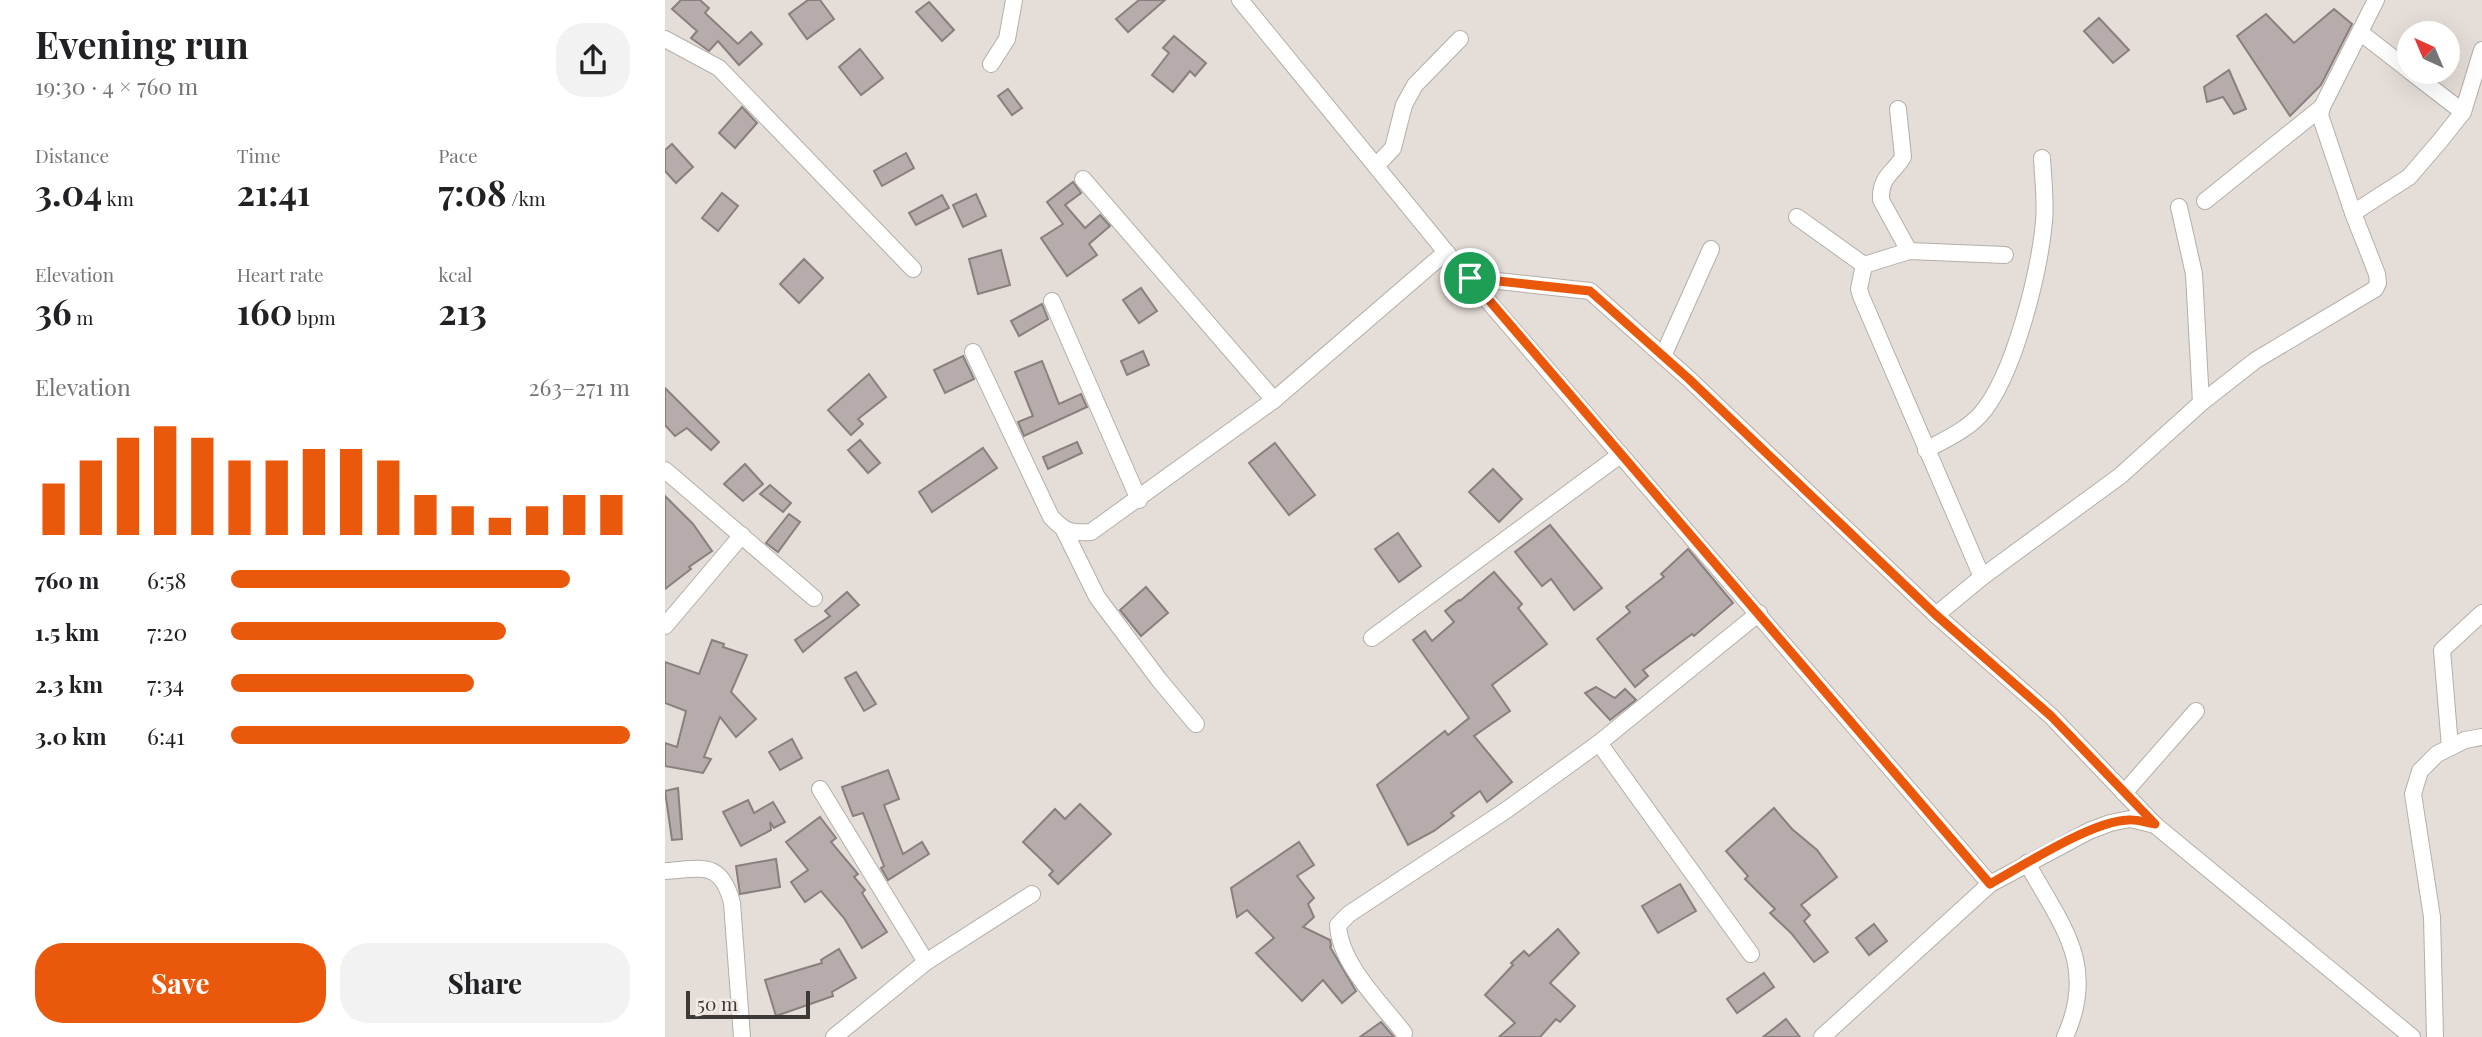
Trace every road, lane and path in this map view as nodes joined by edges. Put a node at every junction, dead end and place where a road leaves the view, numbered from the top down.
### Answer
1 (1014, 0) edge
2 (1240, 0) edge
3 (2376, 0) edge
4 (2361, 33) junction
5 (1460, 38) dead end
6 (665, 39) edge
7 (2482, 50) edge
8 (2397, 61) edge
9 (991, 64) dead end
10 (2427, 84) edge
11 (2322, 107) junction
12 (1898, 109) dead end
13 (2463, 112) junction
14 (2042, 158) dead end
15 (1377, 165) junction
16 (1083, 179) dead end
17 (2205, 201) dead end
18 (2179, 208) dead end
19 (2353, 213) junction
20 (1797, 217) dead end
21 (1711, 248) dead end
22 (1909, 251) junction
23 (1446, 252) junction
24 (2005, 255) dead end
25 (1864, 265) junction
26 (913, 269) dead end
27 (1470, 278) junction
28 (1052, 301) dead end
29 (973, 352) dead end
30 (1663, 356) junction
31 (1274, 400) junction
32 (2201, 403) junction
33 (1926, 450) junction
34 (1620, 456) junction
35 (665, 470) edge
36 (1139, 500) junction
37 (1064, 530) junction
38 (742, 535) junction
39 (1982, 577) junction
40 (814, 598) dead end
41 (1759, 613) junction
42 (2482, 613) edge
43 (1936, 615) junction
44 (665, 626) edge
45 (1372, 638) dead end
46 (2196, 711) dead end
47 (1196, 724) dead end
48 (2482, 737) edge
49 (1599, 743) junction
50 (2450, 747) junction
51 (820, 789) dead end
52 (2124, 793) junction
53 (2155, 824) junction
54 (2027, 863) junction
55 (665, 871) edge
56 (1990, 884) junction
57 (1032, 894) dead end
58 (1751, 954) dead end
59 (926, 962) junction
60 (1404, 1033) dead end
61 (742, 1037) edge
62 (834, 1037) edge
63 (1822, 1037) edge
64 (2065, 1037) edge
65 (2412, 1037) edge
66 (2435, 1037) edge

1 - 9 street
2 - 15 street
3 - 4 street
4 - 8 street
4 - 11 street
5 - 15 street
6 - 26 street
7 - 13 street
10 - 13 street
11 - 17 street
11 - 19 street
12 - 22 street
13 - 19 street
14 - 33 street
15 - 23 street
16 - 31 street
18 - 32 street
19 - 32 street
20 - 25 street
21 - 30 street
22 - 24 street
22 - 25 street
23 - 27 street
23 - 31 street
25 - 33 street
27 - 30 street
27 - 34 street
28 - 36 street
29 - 37 street
30 - 43 street
31 - 36 street
32 - 39 street
33 - 39 street
34 - 41 street
34 - 45 street
35 - 38 street
36 - 37 street
37 - 47 street
38 - 40 street
38 - 44 street
39 - 43 street
41 - 49 street
41 - 56 street
42 - 50 street
43 - 52 street
46 - 52 street
48 - 50 street
49 - 58 street
49 - 60 street
50 - 66 street
51 - 59 street
52 - 53 street
53 - 54 street
53 - 65 street
54 - 56 street
54 - 64 street
55 - 61 street
56 - 63 street
57 - 59 street
59 - 62 street

